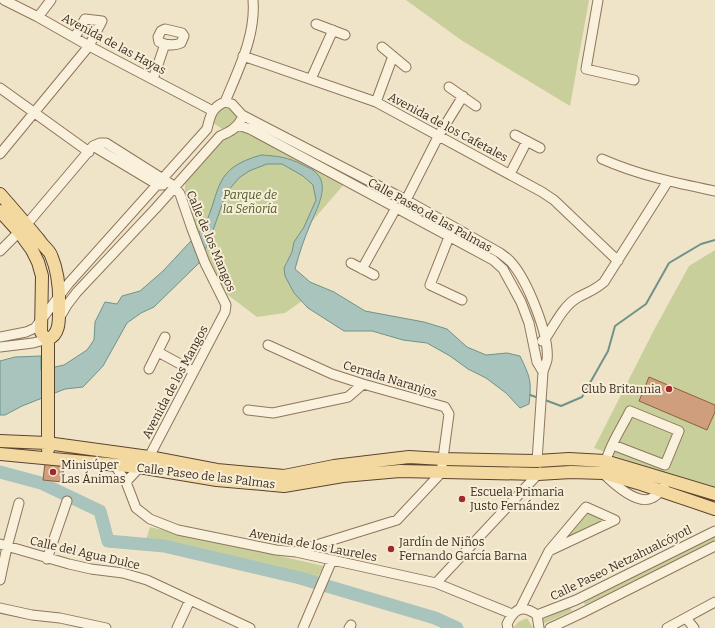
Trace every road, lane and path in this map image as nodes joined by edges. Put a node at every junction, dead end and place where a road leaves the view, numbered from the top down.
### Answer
1 (4, 0) edge
2 (52, 0) edge
3 (254, 0) edge
4 (598, 0) edge
5 (38, 17) junction
6 (316, 24) dead end
7 (333, 30) junction
8 (345, 35) dead end
9 (75, 37) junction
10 (165, 44) dead end
11 (89, 46) junction
12 (382, 47) dead end
13 (243, 56) junction
14 (393, 56) junction
15 (406, 66) dead end
16 (153, 79) junction
17 (311, 79) junction
18 (634, 80) dead end
19 (449, 87) dead end
20 (0, 88) edge
21 (463, 96) junction
22 (225, 102) junction
23 (376, 102) junction
24 (476, 106) dead end
25 (213, 111) junction
26 (34, 112) junction
27 (242, 115) junction
28 (238, 125) junction
29 (438, 135) junction
30 (515, 135) dead end
31 (527, 141) junction
32 (540, 148) dead end
33 (91, 149) junction
34 (0, 154) edge
35 (602, 159) dead end
36 (510, 174) junction
37 (668, 181) junction
38 (161, 182) junction
39 (174, 186) junction
40 (382, 188) junction
41 (715, 191) edge
42 (0, 194) edge
43 (376, 197) junction
44 (406, 200) junction
45 (396, 208) junction
46 (0, 211) edge
47 (454, 227) junction
48 (23, 228) junction
49 (448, 237) junction
50 (0, 251) edge
51 (618, 261) junction
52 (351, 263) dead end
53 (362, 269) junction
54 (374, 275) dead end
55 (59, 297) junction
56 (462, 300) dead end
57 (226, 306) joint
58 (41, 318) junction
59 (59, 319) junction
60 (0, 337) edge
61 (166, 337) dead end
62 (48, 339) junction
63 (545, 340) junction
64 (268, 345) dead end
65 (534, 346) junction
66 (0, 347) edge
67 (158, 352) junction
68 (148, 369) dead end
69 (193, 371) junction
70 (543, 372) junction
71 (363, 384) junction
72 (248, 410) dead end
73 (0, 440) edge
74 (47, 442) junction
75 (613, 445) junction
76 (0, 454) edge
77 (149, 457) junction
78 (48, 458) junction
79 (443, 459) junction
80 (537, 460) junction
81 (114, 464) junction
82 (139, 467) junction
83 (604, 467) junction
84 (441, 472) junction
85 (538, 474) junction
86 (670, 480) junction
87 (126, 482) junction
88 (661, 491) junction
89 (715, 494) edge
90 (67, 501) dead end
91 (20, 503) dead end
92 (715, 510) edge
93 (715, 531) edge
94 (4, 546) edge
95 (715, 546) edge
96 (549, 551) junction
97 (296, 552) junction
98 (46, 558) junction
99 (332, 560) junction
100 (0, 580) edge
101 (436, 583) junction
102 (190, 600) junction
103 (576, 600) junction
104 (715, 602) edge
105 (0, 608) edge
106 (516, 611) junction
107 (582, 613) junction
108 (537, 615) junction
109 (686, 618) junction
110 (106, 628) edge
111 (177, 628) edge
112 (250, 628) edge
113 (303, 628) edge
114 (508, 628) edge
115 (539, 628) edge
116 (550, 628) edge
117 (667, 628) edge
118 (694, 628) edge

1 - 5 street, Avenida de las Hayas
2 - 5 street
3 - 13 street
4 - 18 street
5 - 9 street, Avenida de las Hayas
6 - 7 street
7 - 8 street
7 - 17 street
9 - 11 street, Avenida de las Hayas
9 - 11 street
10 - 16 street
11 - 16 street, Avenida de las Hayas
11 - 26 street
12 - 14 street
13 - 17 street, Avenida de los Cafetales
13 - 22 street
14 - 15 street
14 - 23 street
16 - 25 street, Avenida de las Hayas
17 - 23 street, Avenida de los Cafetales
19 - 21 street
20 - 26 street
21 - 24 street
21 - 29 street
22 - 25 street
22 - 27 street, Calle Paseo de las Palmas
23 - 29 street, Avenida de los Cafetales
25 - 38 street
26 - 33 street
26 - 34 street
27 - 28 street
27 - 40 street, Calle Paseo de las Palmas
28 - 39 street
28 - 43 street, Calle Paseo de las Palmas
29 - 36 street, Avenida de los Cafetales
29 - 44 street
30 - 31 street
31 - 32 street
31 - 36 street
33 - 38 street
33 - 48 street
35 - 37 street
36 - 51 street, Avenida de los Cafetales
37 - 41 street
37 - 51 street
38 - 39 street
38 - 55 street
39 - 57 street, Calle de los Mangos
39 - 59 street
40 - 43 street
40 - 44 street, Calle Paseo de las Palmas
42 - 48 main road
43 - 45 street, Calle Paseo de las Palmas
44 - 47 street, Calle Paseo de las Palmas
45 - 49 street, Calle Paseo de las Palmas
45 - 53 street
46 - 48 main road
47 - 49 street
47 - 63 street, Calle Paseo de las Palmas
48 - 50 street
48 - 55 main road
48 - 58 main road
49 - 56 street
49 - 65 street, Calle Paseo de las Palmas
51 - 63 street
52 - 53 street
53 - 54 street
55 - 58 street
55 - 59 main road
57 - 69 street, Avenida de los Mangos
58 - 60 street
58 - 62 main road
59 - 62 main road
61 - 67 street
62 - 66 street
62 - 74 main road
63 - 65 street
63 - 70 street, Calle Paseo de las Palmas
64 - 71 street, Cerrada Naranjos
65 - 70 street, Calle Paseo de las Palmas
67 - 68 street
67 - 69 street
69 - 77 street, Avenida de los Mangos
70 - 80 street, Calle Paseo de las Palmas
71 - 72 street
71 - 79 street, Cerrada Naranjos
73 - 74 main road, Calle Paseo de las Palmas
74 - 77 main road, Calle Paseo de las Palmas
74 - 78 main road
75 - 75 street
75 - 83 street
76 - 78 main road, Calle Paseo de las Palmas
77 - 79 main road, Calle Paseo de las Palmas
77 - 82 street, Avenida de los Mangos
78 - 81 main road, Calle Paseo de las Palmas
79 - 80 main road, Calle Paseo de las Palmas
79 - 84 street, Cerrada Naranjos
80 - 83 main road, Calle Paseo de las Palmas
80 - 85 street
81 - 82 main road, Calle Paseo de las Palmas
81 - 87 street, Avenida de los Laureles
82 - 84 main road, Calle Paseo de las Palmas
82 - 87 street
83 - 85 main road, Calle Paseo de las Palmas
83 - 86 main road, Calle Paseo de las Palmas
83 - 88 main road, Calle Paseo de las Palmas
84 - 85 main road, Calle Paseo de las Palmas
84 - 97 street
85 - 101 street
86 - 88 street
86 - 89 main road, Calle Paseo de las Palmas
87 - 97 street, Avenida de los Laureles
88 - 92 main road, Calle Paseo de las Palmas
90 - 98 street
91 - 94 street
93 - 103 street, Calle Paseo Netzahualcóyotl
94 - 98 street, Calle del Agua Dulce
94 - 100 street
95 - 107 street
96 - 96 street
96 - 106 street
97 - 99 street, Avenida de los Laureles
98 - 102 street, Calle del Agua Dulce
99 - 101 street, Avenida de los Laureles
99 - 113 street
101 - 106 street, Avenida de los Laureles
102 - 111 street
102 - 112 street, Calle del Agua Dulce
103 - 107 street
103 - 108 street, Calle Paseo Netzahualcóyotl
104 - 109 street
105 - 110 street
106 - 108 street, Avenida de los Laureles
106 - 114 street
107 - 116 street
108 - 115 street
109 - 117 street
109 - 118 street

